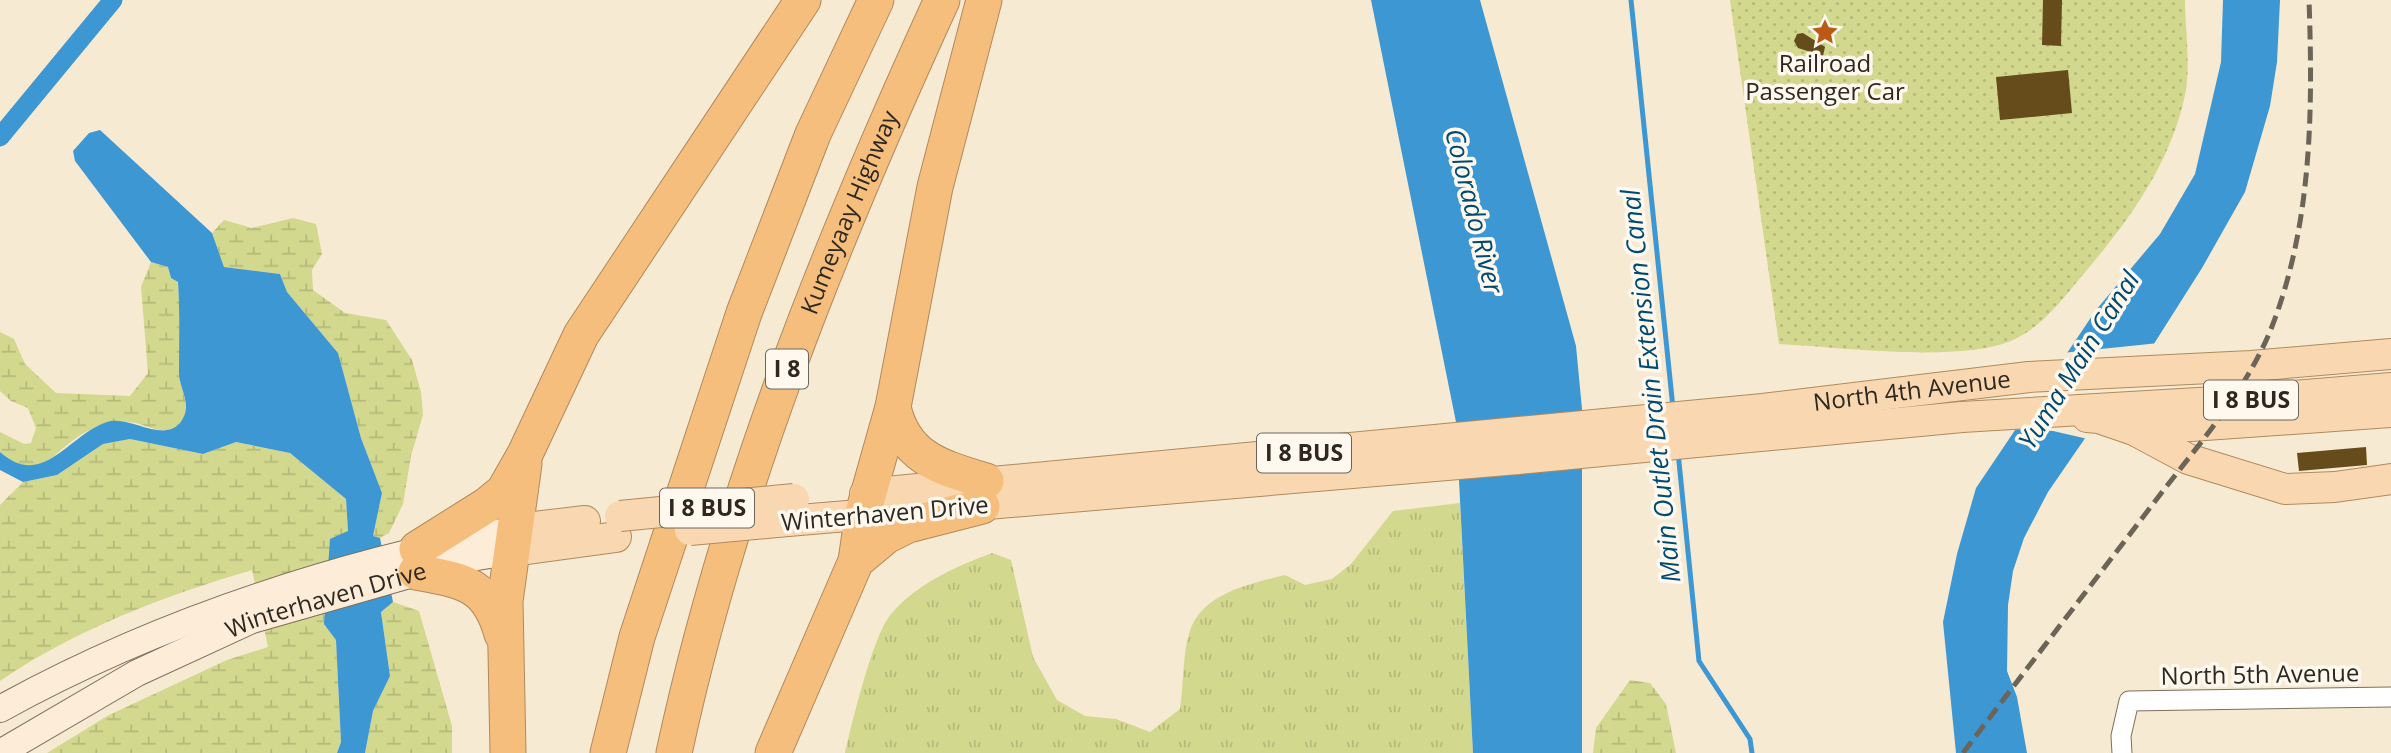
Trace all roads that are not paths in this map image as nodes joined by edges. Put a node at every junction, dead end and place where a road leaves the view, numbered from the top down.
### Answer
1 (803, 0) edge
2 (876, 0) edge
3 (942, 0) edge
4 (984, 0) edge
5 (2391, 354) edge
6 (2391, 388) edge
7 (893, 407) junction
8 (2105, 412) junction
9 (2391, 412) edge
10 (1764, 423) junction
11 (2134, 430) junction
12 (1517, 446) joint
13 (525, 454) junction
14 (2391, 479) edge
15 (984, 494) junction
16 (866, 503) junction
17 (515, 540) junction
18 (417, 561) junction
19 (856, 561) junction
20 (251, 609) junction
21 (506, 647) junction
22 (2391, 697) edge
23 (0, 709) edge
24 (0, 753) edge
25 (508, 753) edge
26 (608, 753) edge
27 (674, 753) edge
28 (773, 753) edge
29 (2122, 753) edge

1 - 13 highway
2 - 26 highway, I 8
3 - 27 highway, Kumeyaay Highway / I 8
4 - 7 highway
5 - 10 main road, North 4th Avenue / I 8 BUS
6 - 8 main road, North 4th Avenue / I 8 BUS
7 - 15 highway
7 - 16 highway
8 - 10 main road, North 4th Avenue / I 8 BUS
8 - 11 main road
9 - 11 main road
10 - 12 main road, North 4th Avenue / I 8 BUS
11 - 14 main road
12 - 15 main road, Winterhaven Drive / I 8 BUS
13 - 17 highway
13 - 18 highway
15 - 16 main road, Winterhaven Drive / I 8 BUS
15 - 19 highway
16 - 17 main road, Winterhaven Drive / I 8 BUS, bridge
16 - 19 highway
17 - 18 main road, Winterhaven Drive / I 8 BUS
17 - 21 highway
18 - 20 main road, Winterhaven Drive / I 8 BUS
18 - 21 highway
19 - 28 highway
20 - 23 main road, Winterhaven Drive / I 8 BUS
20 - 24 main road, Winterhaven Drive / I 8 BUS
21 - 25 highway
22 - 29 street, North 5th Avenue

